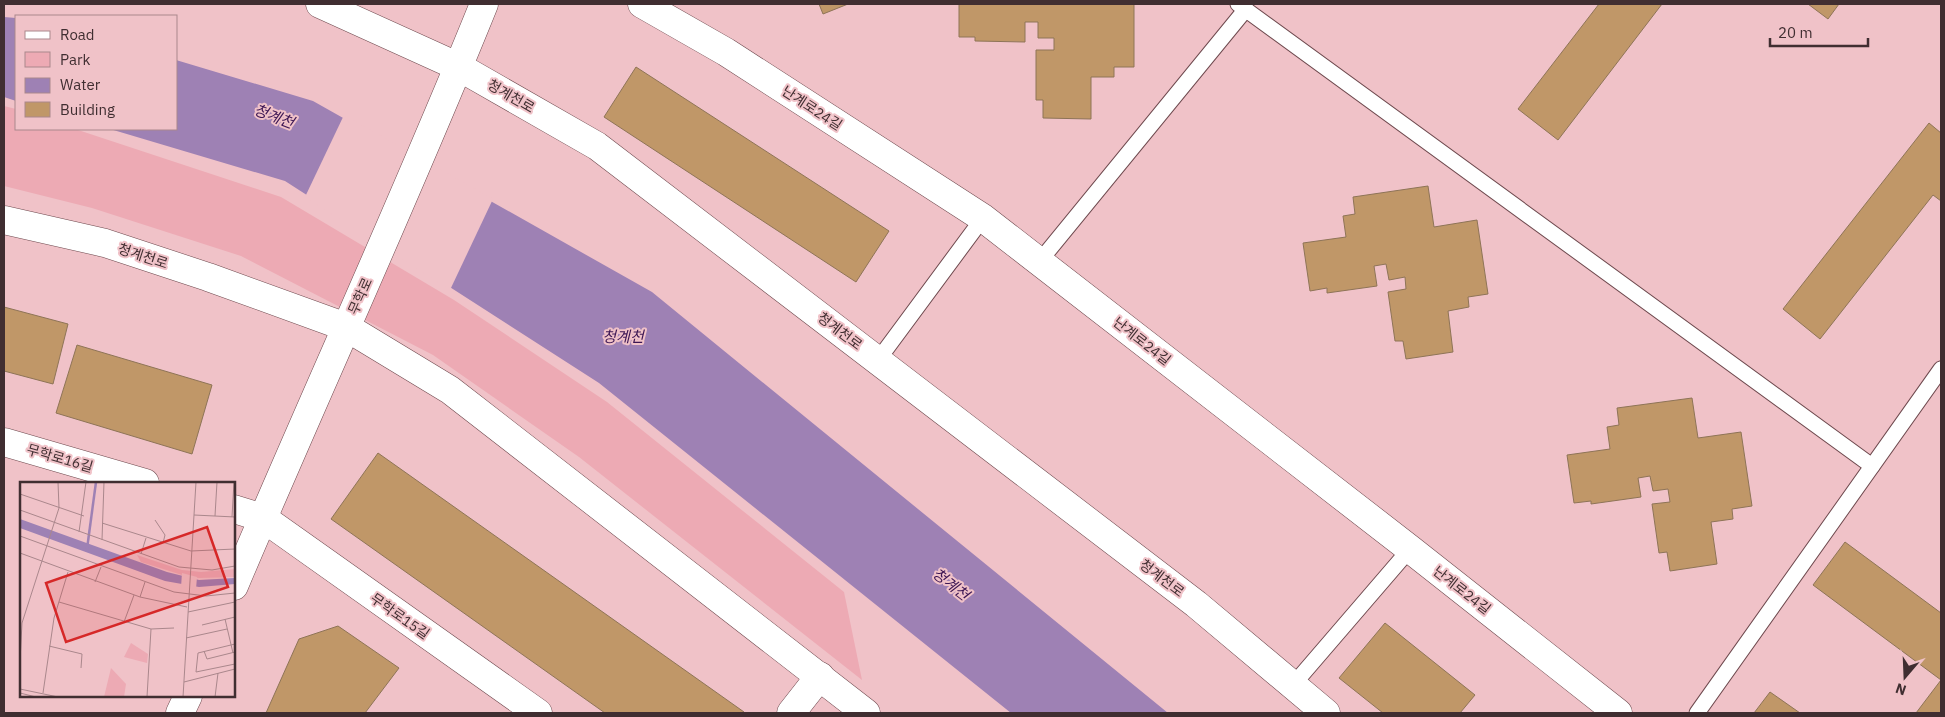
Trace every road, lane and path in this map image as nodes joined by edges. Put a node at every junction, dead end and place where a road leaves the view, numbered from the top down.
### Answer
1 (320, 4) edge
2 (484, 4) edge
3 (642, 4) edge
4 (1242, 6) edge
5 (459, 67) junction
6 (982, 218) junction
7 (4, 220) edge
8 (1039, 262) junction
9 (346, 327) junction
10 (878, 360) junction
11 (1941, 369) edge
12 (4, 442) edge
13 (1872, 466) junction
14 (142, 482) edge
15 (235, 509) edge
16 (263, 518) junction
17 (1410, 549) junction
18 (235, 584) edge
19 (820, 676) junction
20 (1293, 685) junction
21 (188, 697) edge
22 (180, 713) edge
23 (538, 713) edge
24 (791, 713) edge
25 (866, 713) edge
26 (1326, 713) edge
27 (1618, 713) edge
28 (1697, 713) edge

1 - 5 main road, 청계천로
2 - 5 main road, 무학로
3 - 6 main road, 난계로24길
4 - 8 lane
4 - 13 lane
5 - 9 main road, 무학로
5 - 10 main road, 청계천로
6 - 8 main road, 난계로24길
6 - 10 lane
7 - 9 main road, 청계천로
8 - 17 main road, 난계로24길
9 - 16 main road, 무학로
9 - 19 main road, 청계천로
10 - 20 main road, 청계천로
11 - 13 lane
12 - 14 main road, 무학로16길
13 - 28 lane
15 - 16 main road
16 - 18 main road, 무학로
16 - 23 main road, 무학로15길
17 - 20 lane
17 - 27 main road, 난계로24길
19 - 24 main road
19 - 25 main road, 청계천로
20 - 26 main road, 청계천로
21 - 22 main road

